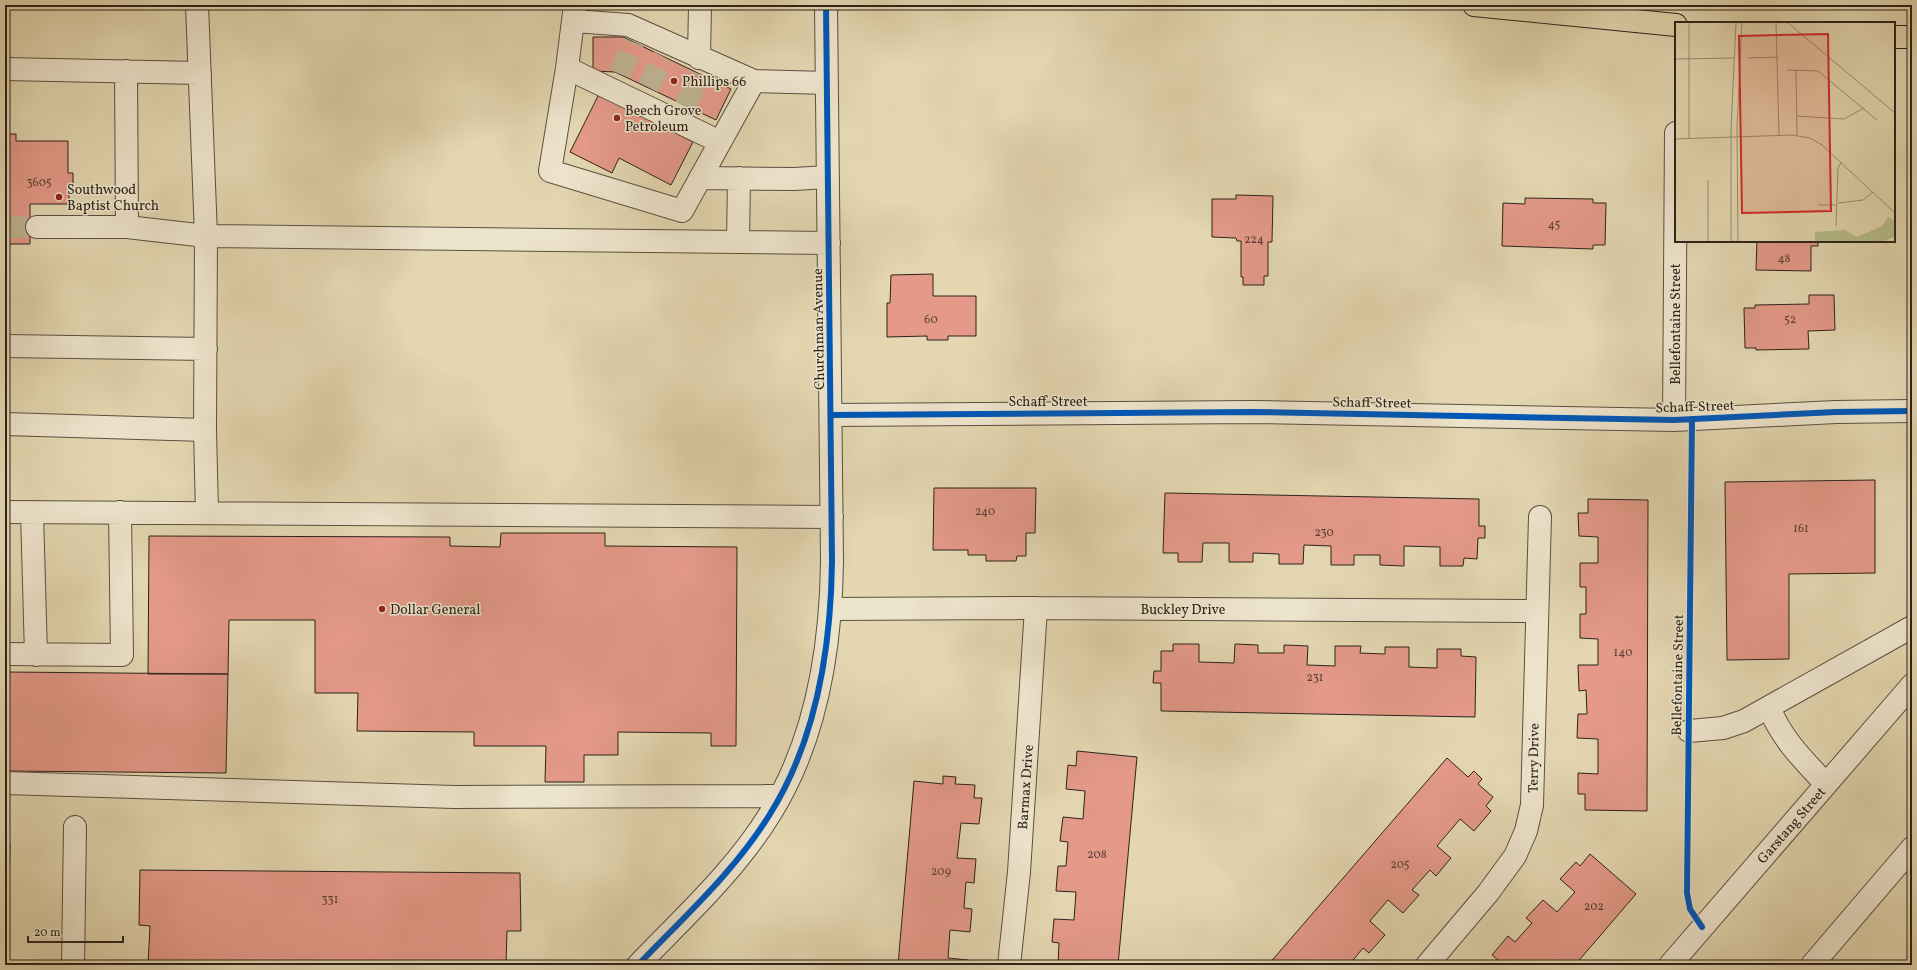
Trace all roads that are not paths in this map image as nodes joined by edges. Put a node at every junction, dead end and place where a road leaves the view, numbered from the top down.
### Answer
1 (197, 5) edge
2 (700, 5) edge
3 (826, 5) edge
4 (1474, 5) edge
5 (574, 13) edge
6 (1675, 26) edge
7 (1895, 37) edge
8 (1912, 38) edge
9 (701, 64) junction
10 (567, 68) junction
11 (5, 69) edge
12 (126, 71) junction
13 (200, 73) junction
14 (754, 81) junction
15 (827, 83) junction
16 (720, 142) junction
17 (828, 177) junction
18 (700, 178) junction
19 (739, 178) junction
20 (127, 226) junction
21 (37, 227) tunnel mouth
22 (206, 236) junction
23 (738, 242) junction
24 (1675, 242) edge
25 (829, 243) junction
26 (5, 346) edge
27 (206, 349) junction
28 (1912, 411) edge
29 (831, 415) junction
30 (1674, 420) junction
31 (5, 424) edge
32 (206, 430) junction
33 (5, 512) edge
34 (32, 512) junction
35 (120, 512) junction
36 (207, 513) junction
37 (832, 517) junction
38 (1540, 517) dead end
39 (1036, 608) junction
40 (830, 609) junction
41 (1537, 611) junction
42 (1912, 627) edge
43 (5, 654) edge
44 (36, 655) junction
45 (1912, 685) edge
46 (1769, 707) junction
47 (1689, 731) dead end
48 (5, 783) edge
49 (1826, 784) junction
50 (780, 796) junction
51 (75, 827) dead end
52 (1912, 848) edge
53 (73, 965) edge
54 (638, 965) edge
55 (1009, 965) edge
56 (1427, 965) edge
57 (1670, 965) edge
58 (1812, 965) edge

1 - 13 street
2 - 9 street
3 - 15 street, Churchman Avenue
4 - 6 main road
5 - 9 street
5 - 10 street
7 - 8 main road
9 - 14 street
10 - 16 street
10 - 18 street
11 - 12 street
12 - 13 street
12 - 20 street
13 - 22 street
14 - 15 street
14 - 16 street
15 - 17 street, Churchman Avenue
16 - 18 street
17 - 19 street
17 - 25 street, Churchman Avenue
18 - 19 street
19 - 23 street
20 - 21 street
20 - 22 street
22 - 23 street
22 - 27 street
23 - 25 street
24 - 30 street, Bellefontaine Street
25 - 29 street, Churchman Avenue
26 - 27 street
27 - 32 street
28 - 30 street, Schaff Street
29 - 30 street, Schaff Street
29 - 37 street, Churchman Avenue
31 - 32 street
32 - 36 street
33 - 34 street
34 - 35 street
34 - 44 street
35 - 36 street
35 - 44 street
36 - 37 street
37 - 40 street, Churchman Avenue
38 - 41 street, Terry Drive
39 - 40 street, Buckley Drive
39 - 41 street, Buckley Drive
39 - 55 street, Barmax Drive
40 - 50 street, Churchman Avenue
41 - 56 street, Terry Drive
42 - 46 street
43 - 44 street
45 - 49 street, Garstang Street
46 - 47 street
46 - 49 street
48 - 50 street
49 - 57 street, Garstang Street
50 - 54 street, Churchman Avenue
51 - 53 street
52 - 58 street

